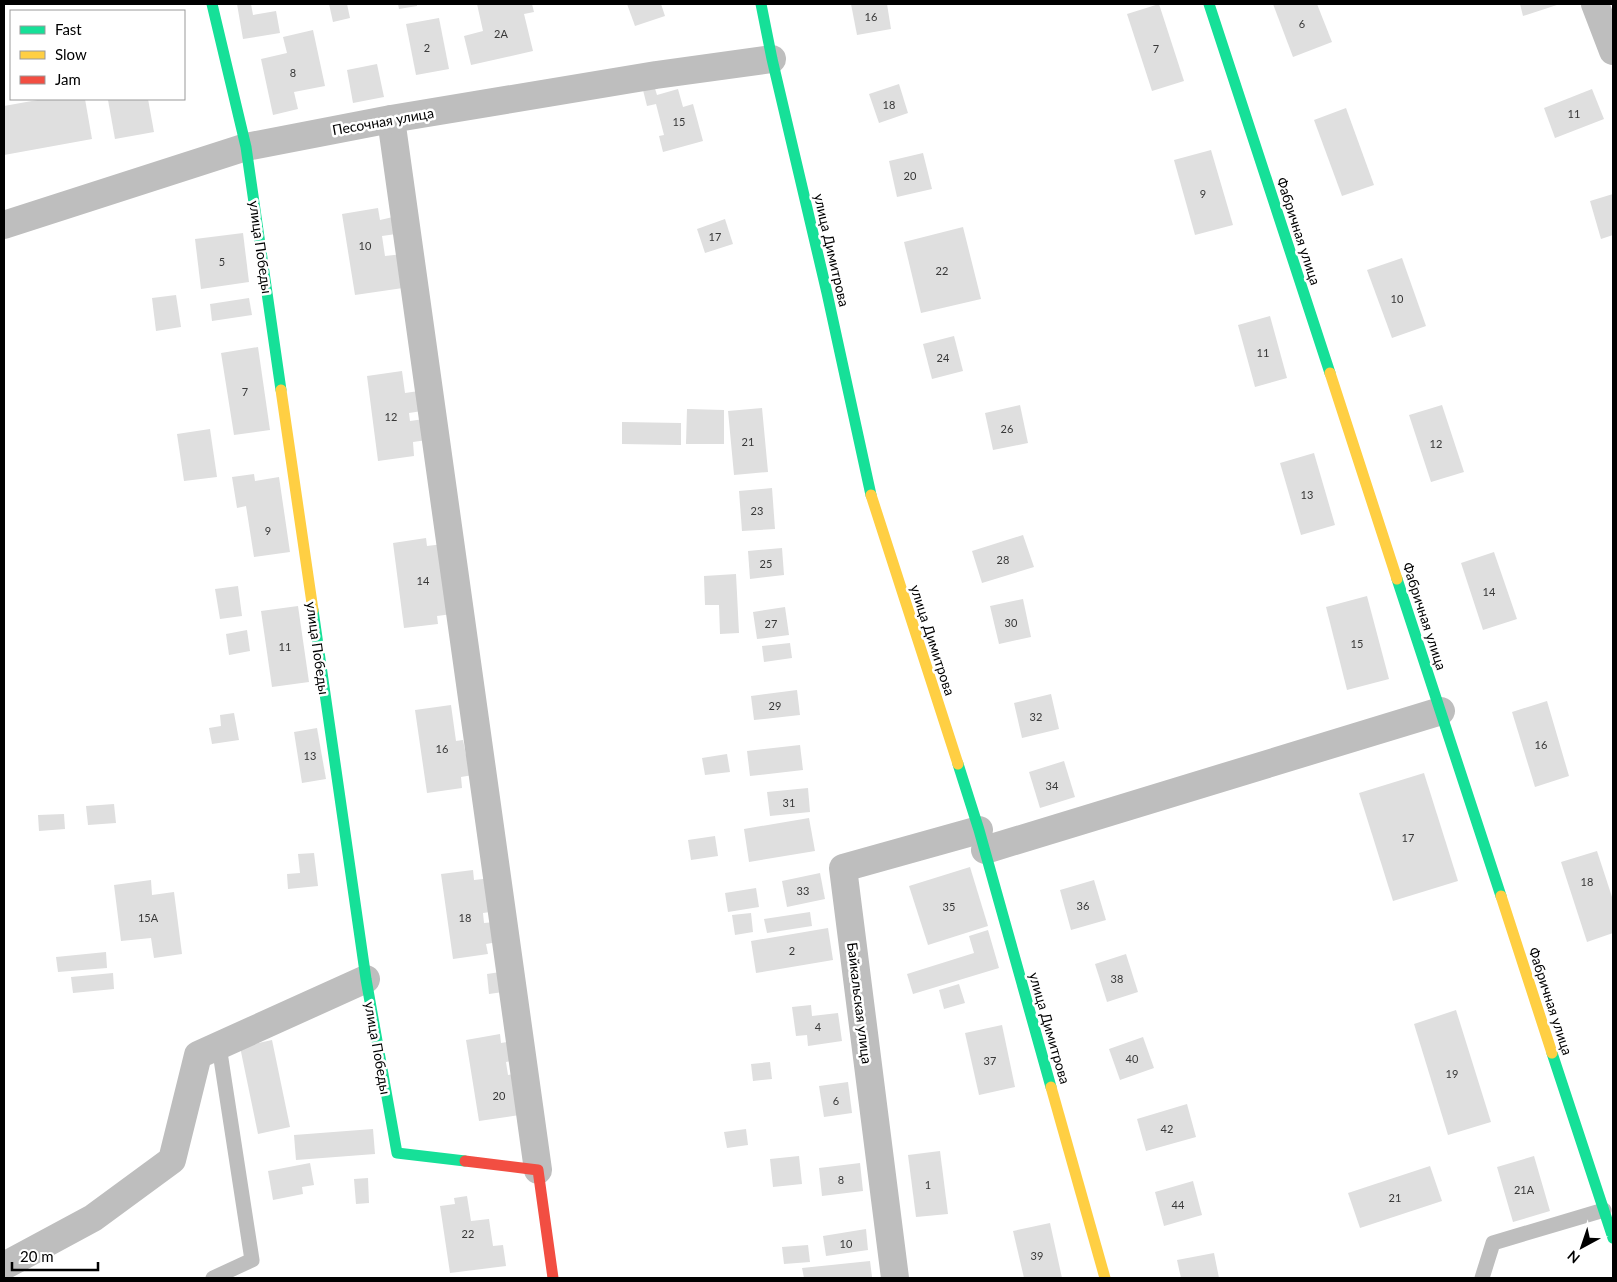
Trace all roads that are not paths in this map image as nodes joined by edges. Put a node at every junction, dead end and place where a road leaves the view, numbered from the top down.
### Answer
1 (212, 4) edge
2 (761, 4) edge
3 (1209, 4) edge
4 (1595, 4) edge
5 (1613, 51) edge
6 (772, 59) junction
7 (391, 119) junction
8 (246, 147) junction
9 (4, 224) edge
10 (1441, 712) junction
11 (982, 840) junction
12 (366, 979) junction
13 (219, 1046) junction
14 (538, 1170) junction
15 (1604, 1210) junction
16 (1613, 1238) edge
17 (4, 1266) edge
18 (213, 1278) edge
19 (553, 1278) edge
20 (895, 1278) edge
21 (1105, 1278) edge
22 (1482, 1278) edge

1 - 8 street, улица Победы
2 - 6 street, улица Димитрова
3 - 10 street, Фабричная улица
4 - 5 street
6 - 7 street, Песочная улица
6 - 11 street, улица Димитрова
7 - 8 street, Песочная улица
7 - 14 street
8 - 9 street, Песочная улица
8 - 12 street, улица Победы
10 - 11 street
10 - 15 street, Фабричная улица
11 - 20 street, Байкальская улица
11 - 21 street, улица Димитрова
12 - 13 street
12 - 14 street, улица Победы
13 - 17 street
13 - 18 lane
14 - 19 street
15 - 16 street, Фабричная улица
15 - 22 lane

